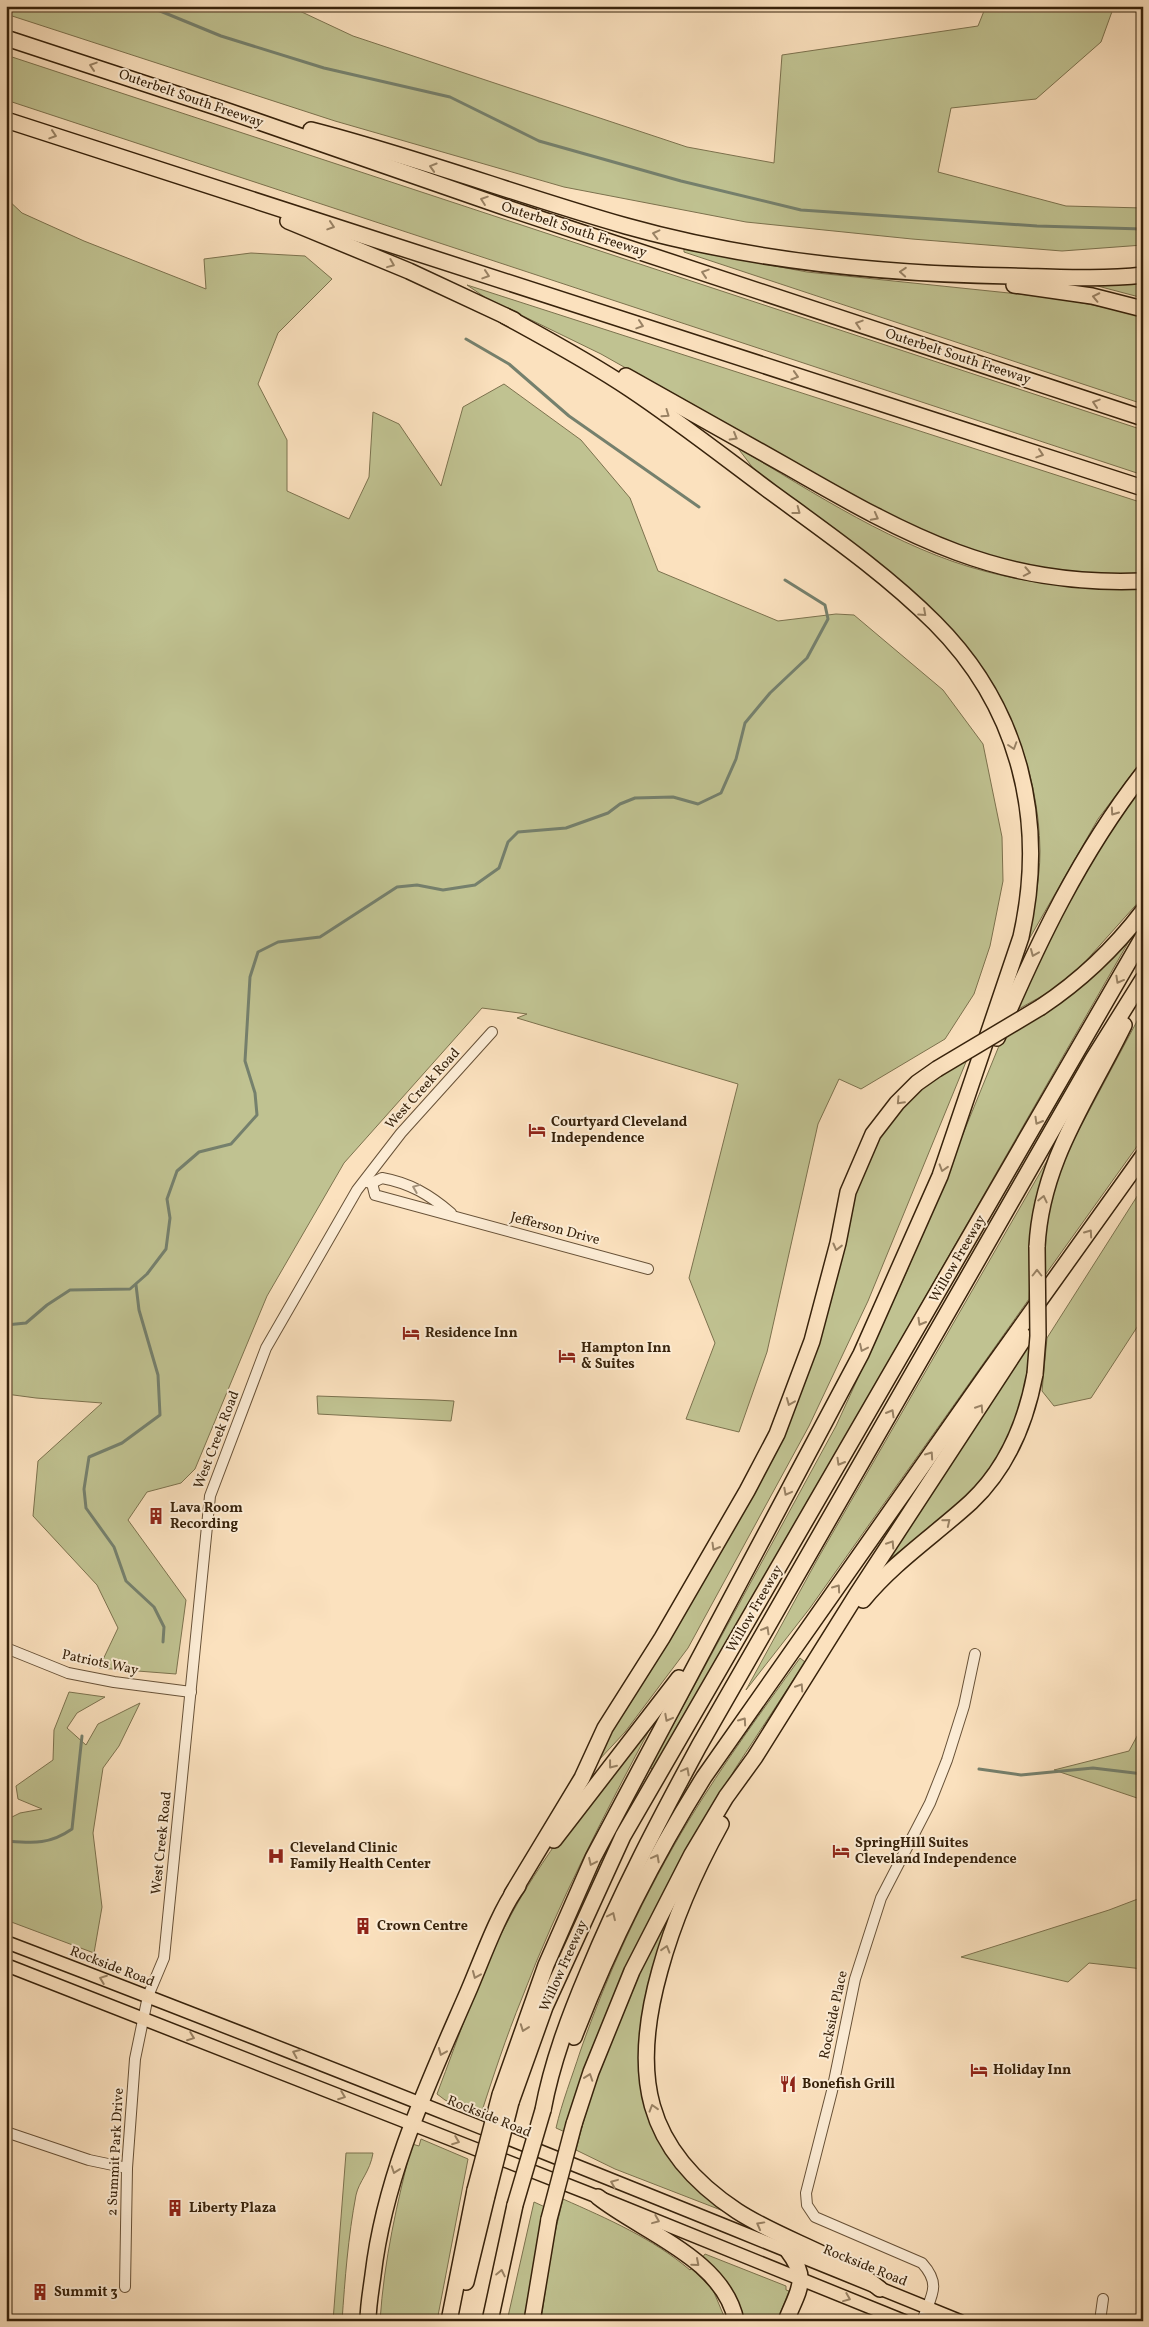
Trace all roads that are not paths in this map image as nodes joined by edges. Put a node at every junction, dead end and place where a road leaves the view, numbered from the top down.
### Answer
1 (6, 38) edge
2 (222, 109) junction
3 (6, 120) edge
4 (184, 179) junction
5 (951, 275) junction
6 (1143, 275) edge
7 (1143, 309) edge
8 (505, 316) junction
9 (1143, 418) edge
10 (1143, 488) edge
11 (1143, 581) edge
12 (1143, 773) edge
13 (1143, 911) edge
14 (1143, 937) edge
15 (1143, 980) edge
16 (492, 1032) dead end
17 (957, 1121) junction
18 (1143, 1156) edge
19 (368, 1182) junction
20 (454, 1216) junction
21 (648, 1269) dead end
22 (1061, 1273) junction
23 (731, 1597) junction
24 (828, 1644) junction
25 (6, 1648) edge
26 (975, 1654) dead end
27 (191, 1692) junction
28 (755, 1758) junction
29 (512, 1894) junction
30 (6, 1942) edge
31 (6, 1965) edge
32 (148, 1996) junction
33 (145, 2019) junction
34 (505, 2098) junction
35 (419, 2105) junction
36 (543, 2110) junction
37 (411, 2124) junction
38 (6, 2132) edge
39 (127, 2168) junction
40 (481, 2193) junction
41 (598, 2197) junction
42 (788, 2251) junction
43 (802, 2280) junction
44 (124, 2287) dead end
45 (880, 2288) junction
46 (1103, 2299) dead end
47 (926, 2307) junction
48 (368, 2321) edge
49 (449, 2321) edge
50 (459, 2321) edge
51 (490, 2321) edge
52 (532, 2321) edge
53 (736, 2321) edge
54 (786, 2321) edge
55 (904, 2321) edge
56 (922, 2321) edge
57 (960, 2321) edge
58 (1100, 2321) edge

2 -> 1 highway, Outerbelt South Freeway
5 -> 2 highway
9 -> 2 highway, Outerbelt South Freeway
3 -> 4 highway
4 -> 8 highway
4 -> 10 highway
5 - 6 highway
7 -> 5 highway
8 -> 11 highway
8 -> 17 highway
12 -> 17 highway
13 -> 29 highway, bridge
14 -> 34 highway, Willow Freeway
24 -> 15 highway, bridge
36 -> 15 highway, Willow Freeway
16 - 19 street, West Creek Road
17 -> 23 highway
22 -> 18 highway
19 - 20 street, Jefferson Drive
20 -> 19 street, Jefferson Drive
19 - 27 street, West Creek Road
20 - 21 street, Jefferson Drive
24 -> 22 highway
36 -> 22 highway
23 -> 29 highway
23 -> 34 highway
28 -> 24 highway
25 - 27 street, Patriots Way
26 - 47 street, Rockside Place
27 - 32 street, West Creek Road
45 -> 28 highway
52 -> 28 highway, bridge
29 -> 35 highway
32 -> 30 main road, Rockside Road
31 - 33 main road
32 - 33 street, West Creek Road
35 -> 32 main road, Rockside Road
33 -> 37 main road
33 - 39 street, 2 Summit Park Drive
34 - 40 highway, Willow Freeway, bridge
35 - 37 highway
42 -> 35 main road, Rockside Road
51 -> 36 highway, Willow Freeway, bridge
37 -> 41 main road
37 -> 48 highway
38 - 39 street
39 - 44 street, 2 Summit Park Drive
40 - 49 highway
40 - 50 highway, Willow Freeway
41 -> 43 main road
41 -> 53 highway
42 - 43 highway
42 - 45 main road, Rockside Road
43 - 54 highway
43 -> 55 main road
45 - 47 main road, Rockside Road
46 - 58 street
47 - 56 street, Rockside Place
47 - 57 main road, Rockside Road

